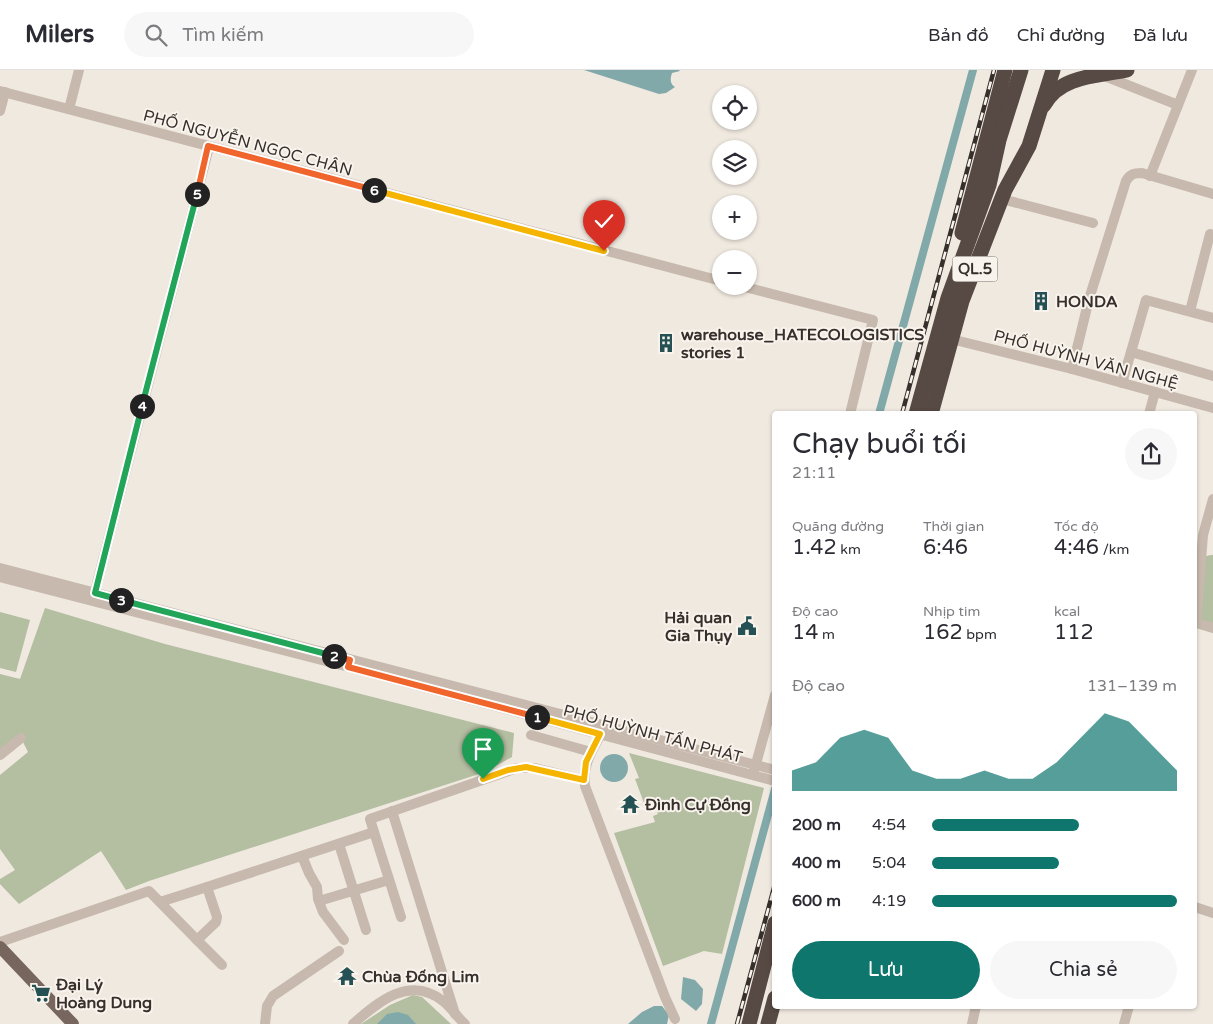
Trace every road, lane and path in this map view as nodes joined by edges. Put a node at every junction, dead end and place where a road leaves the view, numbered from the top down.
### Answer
1 (80, 70) edge
2 (1005, 70) edge
3 (1021, 70) edge
4 (1053, 70) edge
5 (1128, 70) edge
6 (1192, 70) edge
7 (1101, 74) junction
8 (2, 92) edge
9 (1178, 105) junction
10 (69, 109) junction
11 (0, 112) edge
12 (1034, 130) junction
13 (208, 146) junction
14 (1150, 176) junction
15 (1213, 194) edge
16 (1002, 199) junction
17 (1093, 223) dead end
18 (1211, 234) edge
19 (712, 279) edge
20 (757, 290) edge
21 (948, 298) junction
22 (1190, 311) junction
23 (1213, 318) edge
24 (951, 339) junction
25 (1131, 352) junction
26 (1072, 369) junction
27 (1213, 376) edge
28 (1122, 383) junction
29 (1155, 392) junction
30 (1213, 408) edge
31 (851, 411) edge
32 (917, 411) edge
33 (932, 411) edge
34 (1150, 411) edge
35 (1213, 499) edge
36 (1200, 538) edge
37 (1213, 549) edge
38 (0, 568) edge
39 (0, 577) edge
40 (94, 597) junction
41 (1197, 602) edge
42 (1197, 623) edge
43 (1213, 628) edge
44 (479, 698) junction
45 (772, 706) edge
46 (600, 734) junction
47 (531, 735) dead end
48 (21, 738) dead end
49 (591, 752) junction
50 (0, 755) edge
51 (755, 770) junction
52 (772, 770) edge
53 (772, 779) edge
54 (584, 780) junction
55 (392, 811) junction
56 (374, 832) junction
57 (339, 844) junction
58 (302, 856) junction
59 (389, 880) junction
60 (207, 887) junction
61 (353, 891) junction
62 (160, 902) junction
63 (319, 902) junction
64 (1197, 908) edge
65 (1213, 913) edge
66 (401, 917) dead end
67 (366, 930) dead end
68 (772, 935) edge
69 (197, 940) junction
70 (344, 940) dead end
71 (0, 942) edge
72 (0, 947) edge
73 (339, 951) dead end
74 (222, 965) dead end
75 (772, 1009) edge
76 (974, 1009) edge
77 (1128, 1009) edge
78 (455, 1014) junction
79 (675, 1018) dead end
80 (73, 1024) edge
81 (265, 1024) edge
82 (353, 1024) edge
83 (465, 1024) edge
84 (749, 1024) edge
85 (768, 1024) edge
86 (972, 1024) edge
87 (1124, 1024) edge

1 - 10 street
2 - 21 highway
3 - 21 highway, QL.5
4 - 12 highway, QL.5
5 - 7 highway
6 - 9 street
7 - 9 street
7 - 12 highway
8 - 10 street, PHỐ NGUYỄN NGỌC CHÂN
8 - 11 street
9 - 14 street
10 - 13 street, PHỐ NGUYỄN NGỌC CHÂN
12 - 16 highway, QL.5
13 - 19 street, PHỐ NGUYỄN NGỌC CHÂN
13 - 40 street
14 - 15 street
14 - 26 street
16 - 17 street
16 - 24 highway, QL.5
18 - 22 street
20 - 31 street
21 - 32 highway, QL.5
22 - 23 street
22 - 25 street
24 - 26 street, PHỐ HUỲNH VĂN NGHỆ
24 - 33 highway, QL.5
25 - 27 street
25 - 28 street
26 - 28 street, PHỐ HUỲNH VĂN NGHỆ
28 - 29 street, PHỐ HUỲNH VĂN NGHỆ
29 - 30 street, PHỐ HUỲNH VĂN NGHỆ
29 - 34 street
35 - 36 street
36 - 37 street
36 - 41 street
38 - 40 street, PHỐ HUỲNH TẤN PHÁT
39 - 40 street, PHỐ HUỲNH TẤN PHÁT
40 - 44 street, PHỐ HUỲNH TẤN PHÁT
42 - 43 street
44 - 46 street, PHỐ HUỲNH TẤN PHÁT
44 - 51 street, PHỐ HUỲNH TẤN PHÁT
45 - 51 street
46 - 49 street
46 - 51 street, PHỐ HUỲNH TẤN PHÁT
47 - 49 street
48 - 50 street
49 - 54 street
51 - 52 street, PHỐ HUỲNH TẤN PHÁT
51 - 53 street, PHỐ HUỲNH TẤN PHÁT
54 - 55 street
54 - 79 street
55 - 56 street
55 - 78 street
56 - 57 street
56 - 59 street
57 - 58 street
57 - 61 street
58 - 60 street
58 - 63 street
59 - 61 street
59 - 66 street
60 - 62 street
60 - 69 street
61 - 63 street
61 - 67 street
62 - 69 street
62 - 71 street
63 - 70 street
64 - 65 street
68 - 84 highway
69 - 74 street
72 - 80 main road
73 - 81 street
75 - 85 highway
76 - 86 street
77 - 87 street
78 - 82 street
78 - 83 street

